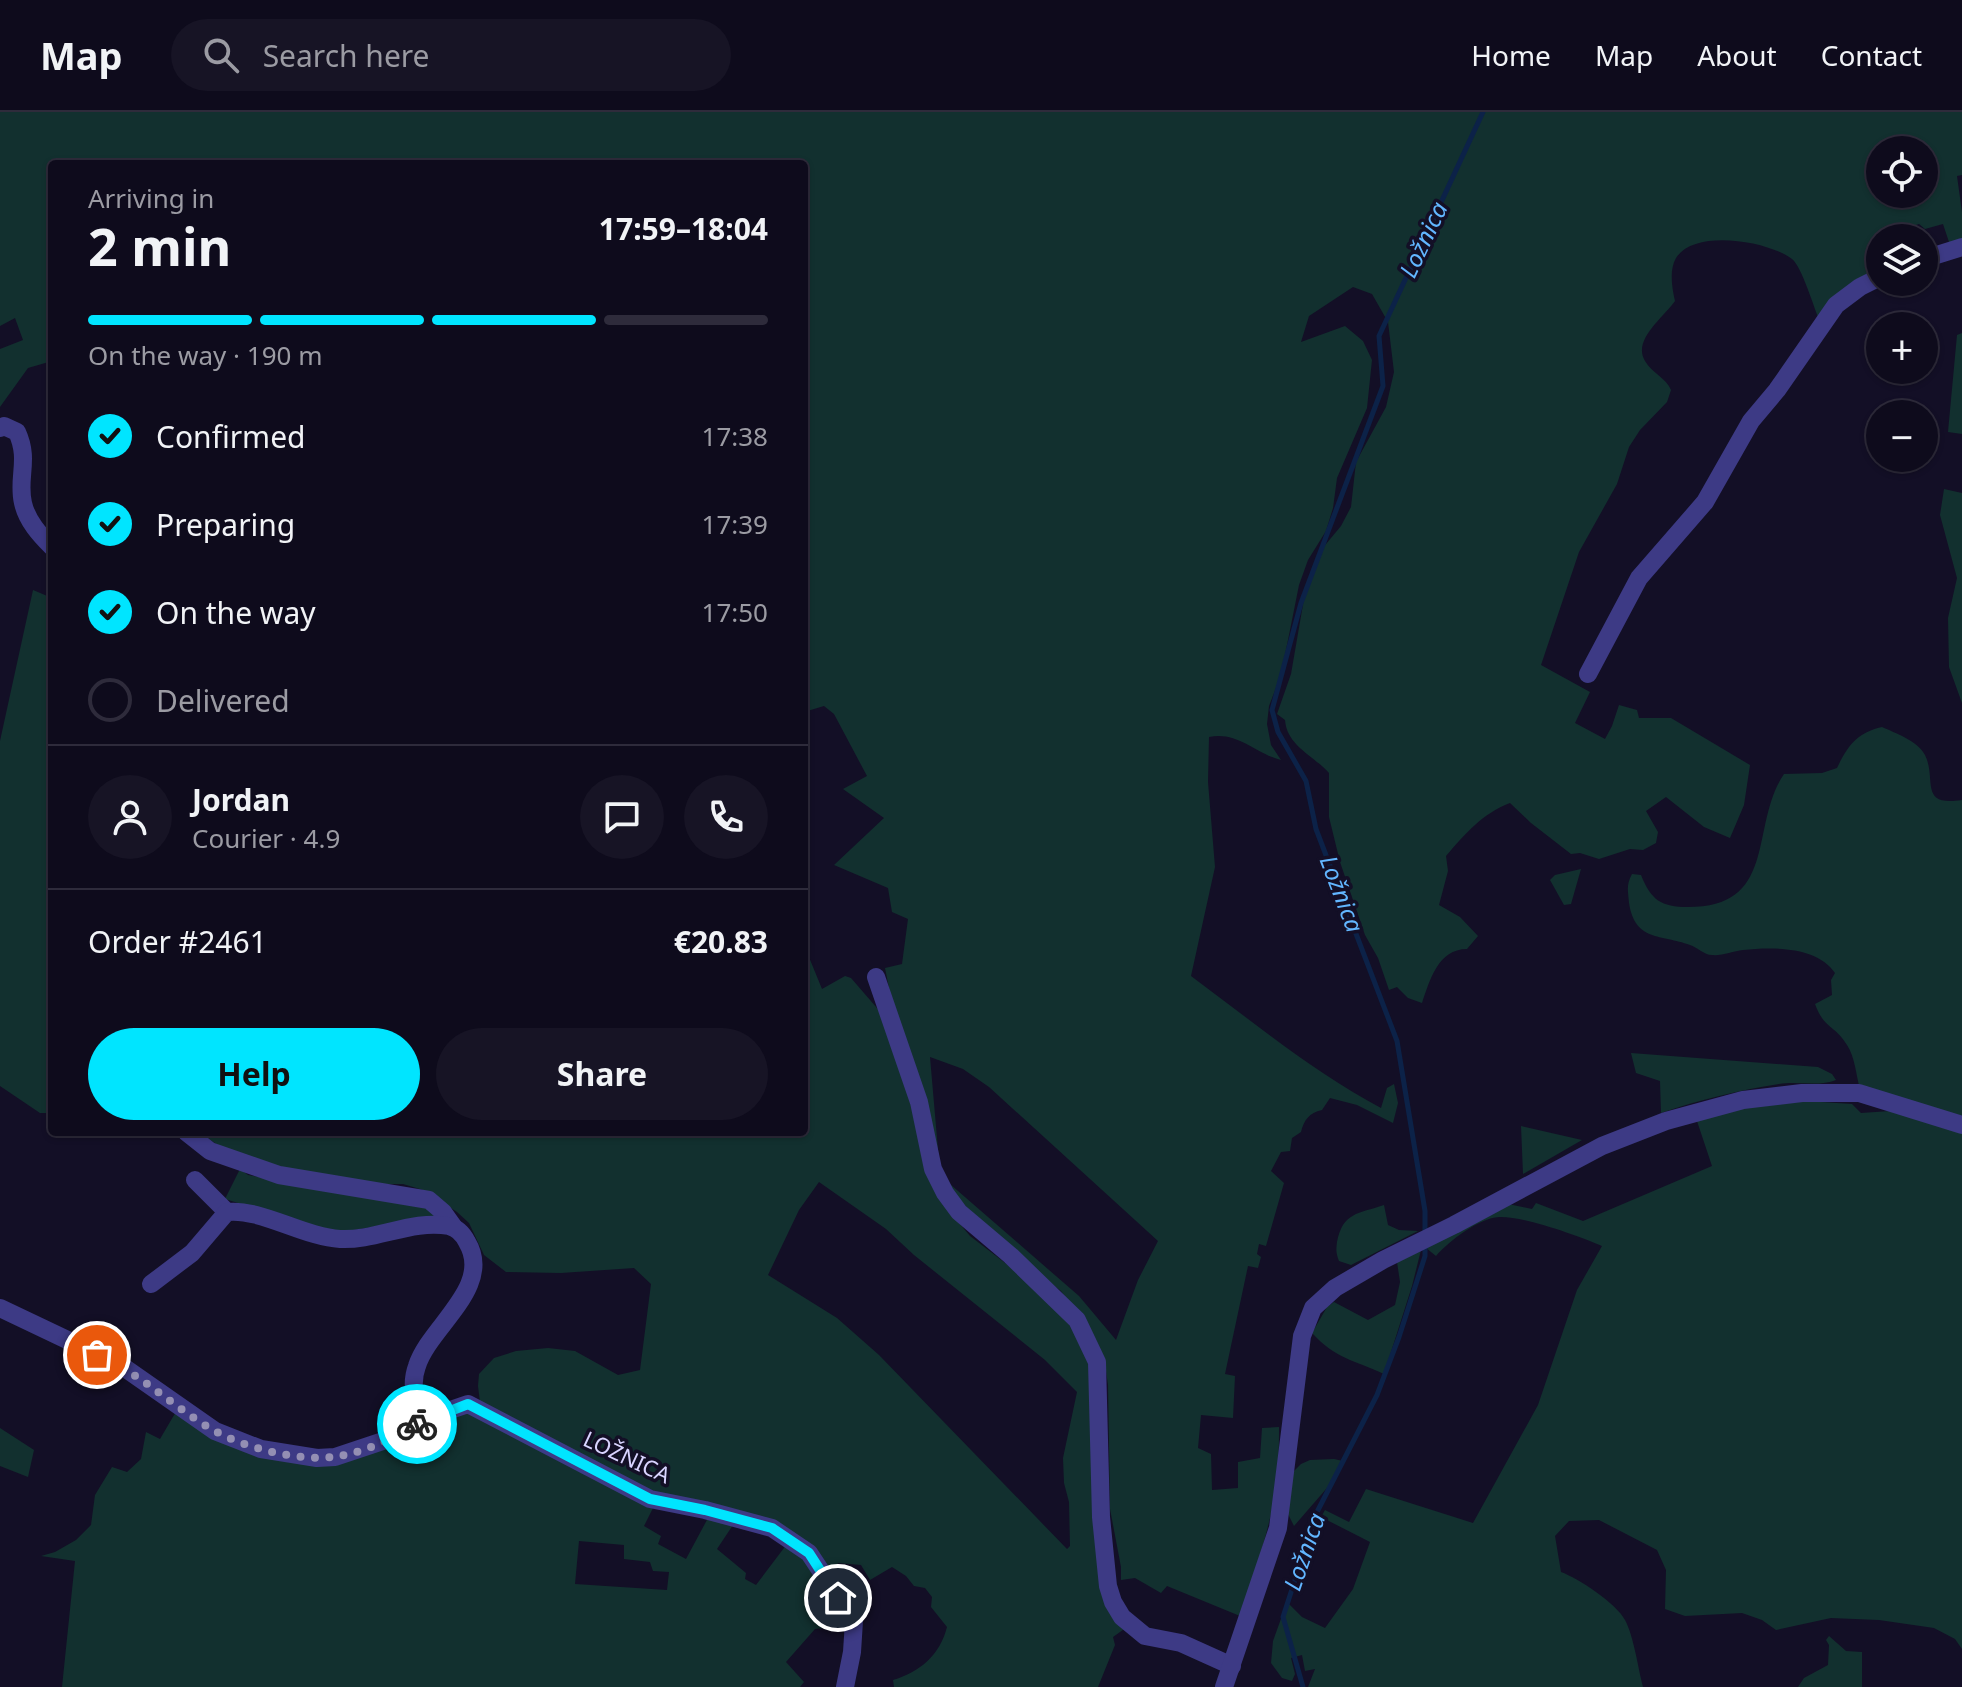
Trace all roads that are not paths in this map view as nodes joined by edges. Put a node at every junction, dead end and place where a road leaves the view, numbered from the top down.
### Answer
1 (1962, 247) edge
2 (1938, 255) edge
3 (1866, 284) edge
4 (0, 428) edge
5 (48, 543) edge
6 (1588, 674) dead end
7 (876, 977) dead end
8 (1962, 1125) edge
9 (191, 1136) edge
10 (195, 1180) dead end
11 (227, 1212) junction
12 (453, 1226) junction
13 (151, 1284) dead end
14 (0, 1308) edge
15 (424, 1419) junction
16 (1232, 1666) junction
17 (845, 1687) edge
18 (1224, 1687) edge

1 - 2 street
3 - 6 street
4 - 5 street
7 - 16 street
8 - 16 street
9 - 12 street
10 - 11 street
11 - 12 street
11 - 13 street
12 - 15 street
14 - 15 street, LOŽNICA
15 - 17 street, LOŽNICA
16 - 18 street

